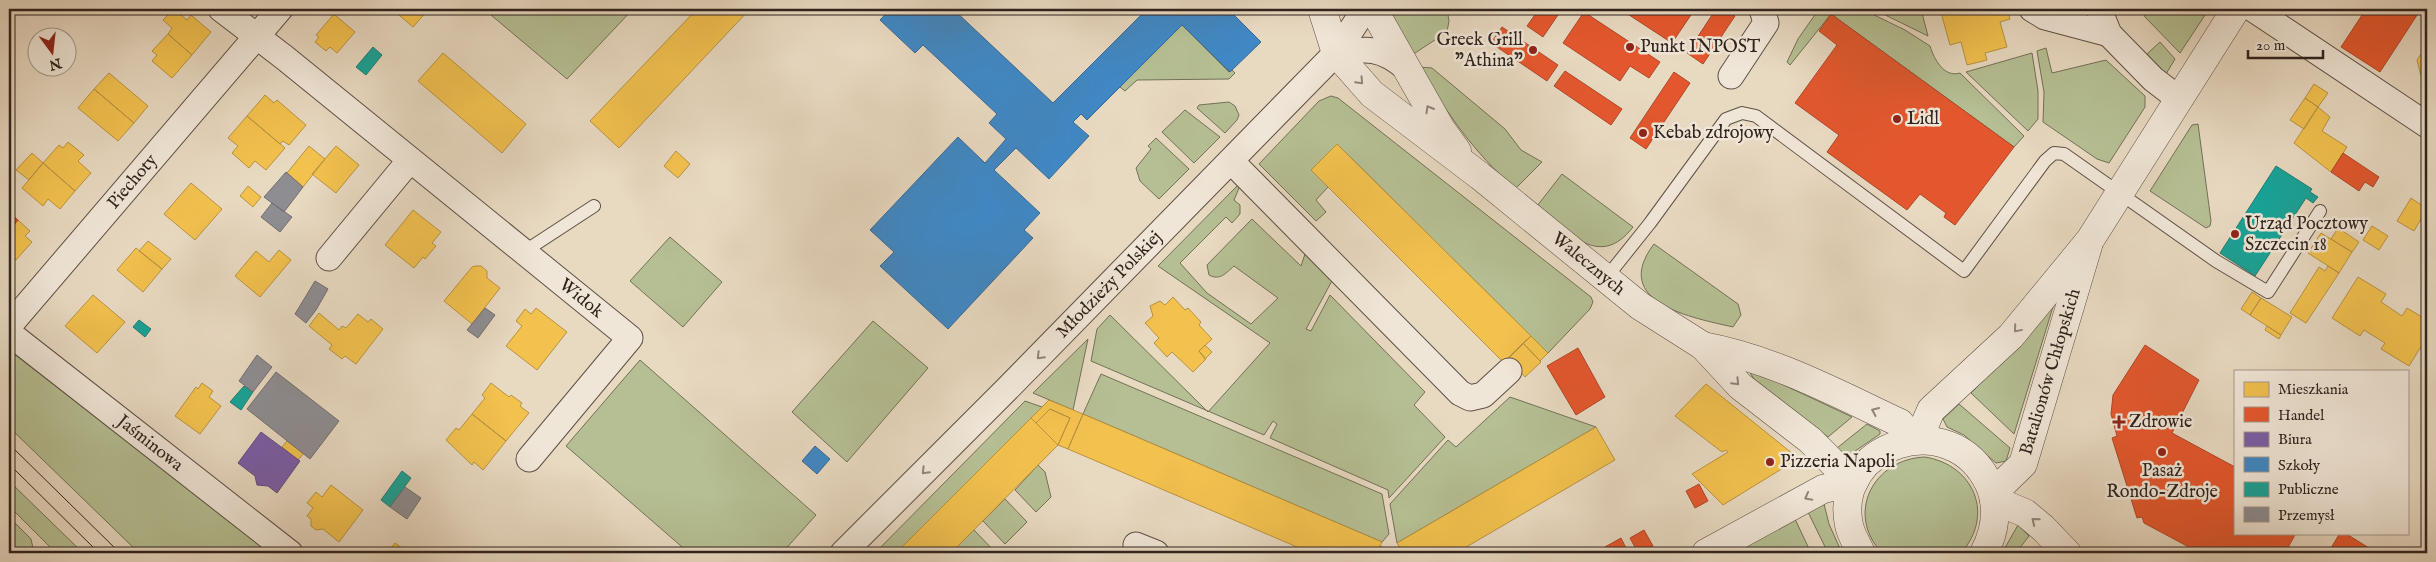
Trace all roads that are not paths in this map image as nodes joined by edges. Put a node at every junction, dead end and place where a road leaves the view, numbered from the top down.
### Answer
1 (221, 9) edge
2 (280, 9) edge
3 (1322, 9) edge
4 (1364, 9) edge
5 (1373, 9) edge
6 (1762, 9) edge
7 (2032, 9) edge
8 (2099, 9) edge
9 (2236, 9) edge
10 (2253, 9) edge
11 (2109, 34) junction
12 (256, 37) junction
13 (1336, 53) junction
14 (1406, 68) junction
15 (1731, 76) dead end
16 (2179, 99) junction
17 (2427, 125) edge
18 (410, 160) junction
19 (1232, 161) junction
20 (1480, 176) junction
21 (2119, 192) junction
22 (594, 206) dead end
23 (2320, 211) dead end
24 (2090, 240) junction
25 (522, 252) junction
26 (330, 258) dead end
27 (1606, 278) junction
28 (9, 326) edge
29 (9, 333) edge
30 (1703, 346) junction
31 (1509, 371) dead end
32 (1915, 440) junction
33 (529, 459) dead end
34 (1855, 480) junction
35 (1993, 496) junction
36 (290, 553) edge
37 (843, 553) edge
38 (1706, 553) edge
39 (1861, 553) edge
40 (1984, 553) edge
41 (2067, 553) edge

1 - 12 street
2 - 12 street, Piechoty
3 - 13 street, Walecznych
4 - 13 street, Młodzieży Polskiej
5 - 14 street, Walecznych
6 - 15 street
7 - 11 street
8 - 11 street
9 - 16 street, Batalionów Chłopskich
10 - 17 street
11 - 16 street
12 - 18 street, Widok
12 - 28 street, Piechoty
13 - 14 street
13 - 19 street, Młodzieży Polskiej
13 -> 20 street, Walecznych
20 -> 14 street, Walecznych
16 - 21 street, Batalionów Chłopskich
18 - 25 street, Widok
18 - 26 street
19 - 31 street
19 -> 37 street, Młodzieży Polskiej
20 - 27 street, Walecznych
21 - 23 lane
21 - 24 street, Batalionów Chłopskich
21 - 27 lane
22 - 25 lane
24 -> 32 street, Batalionów Chłopskich
24 - 35 street, Batalionów Chłopskich
25 - 33 street, Widok
27 - 30 street, Walecznych
29 - 36 street, Jaśminowa
32 -> 30 street, Walecznych
30 -> 34 street, Walecznych
32 - 34 street
32 - 35 street
34 -> 38 street
34 - 39 street
35 - 40 street
41 -> 35 street

